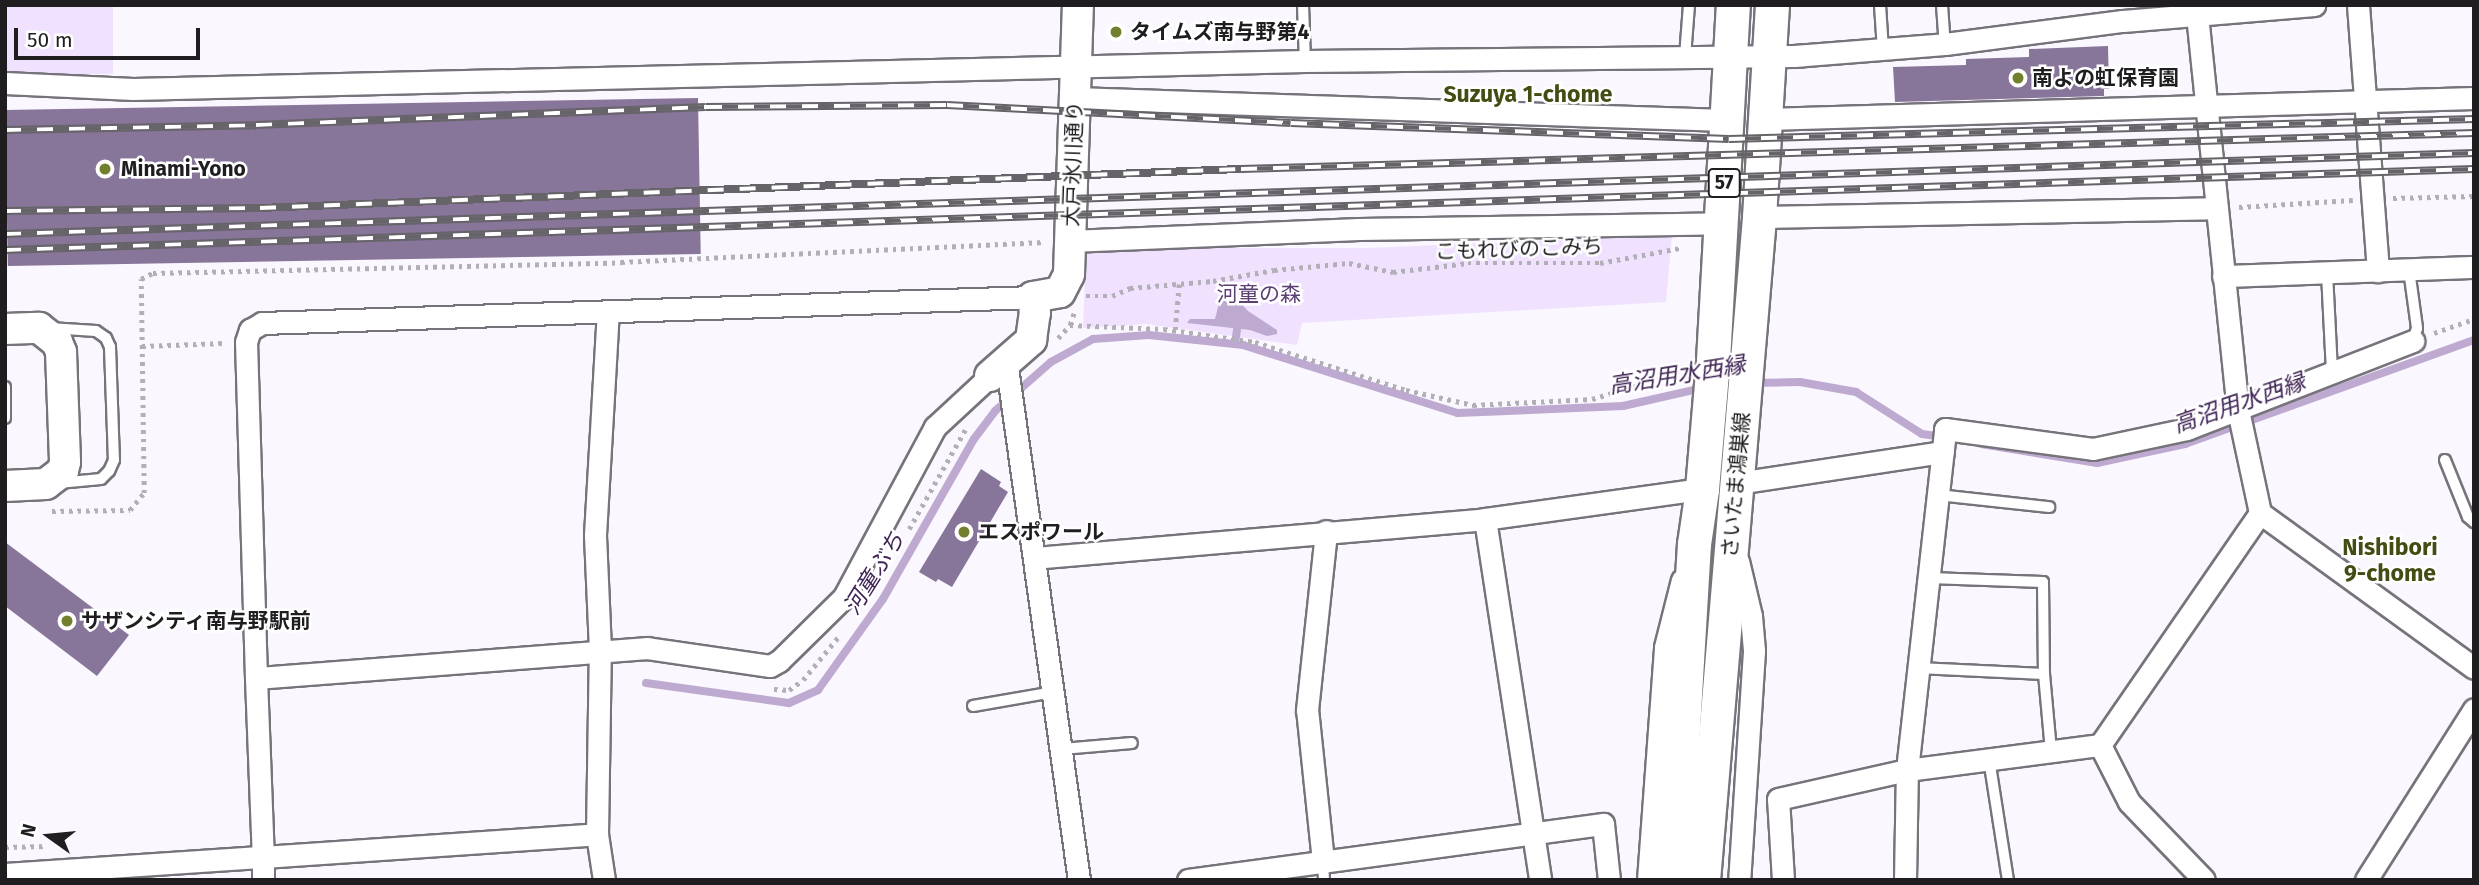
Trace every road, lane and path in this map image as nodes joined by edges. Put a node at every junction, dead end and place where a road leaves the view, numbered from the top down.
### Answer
1 (1078, 5) edge
2 (1303, 5) edge
3 (1689, 5) edge
4 (1733, 5) edge
5 (1772, 5) edge
6 (1880, 5) edge
7 (1942, 5) edge
8 (2358, 5) edge
9 (2305, 6) edge
10 (2197, 10) edge
11 (2123, 13) edge
12 (1945, 44) junction
13 (1883, 50) junction
14 (1769, 56) junction
15 (1685, 57) junction
16 (1731, 57) junction
17 (1306, 61) junction
18 (5, 83) edge
19 (1076, 83) junction
20 (2474, 98) edge
21 (2366, 101) junction
22 (2207, 108) junction
23 (1766, 119) junction
24 (1726, 120) junction
25 (2474, 196) edge
26 (2373, 199) junction
27 (2217, 208) junction
28 (1759, 218) junction
29 (1723, 223) junction
30 (1070, 241) junction
31 (1691, 245) dead end
32 (2474, 267) edge
33 (2409, 270) junction
34 (2378, 271) junction
35 (2327, 273) junction
36 (2223, 276) junction
37 (141, 279) dead end
38 (1179, 284) junction
39 (1064, 286) junction
40 (1032, 297) junction
41 (608, 312) junction
42 (2474, 319) edge
43 (1070, 325) dead end
44 (39, 328) junction
45 (5, 329) edge
46 (1175, 330) junction
47 (2413, 341) junction
48 (246, 342) junction
49 (142, 346) dead end
50 (1699, 366) junction
51 (1003, 373) junction
52 (2332, 373) junction
53 (5, 387) edge
54 (2238, 410) junction
55 (5, 418) edge
56 (1944, 443) junction
57 (2445, 460) dead end
58 (1737, 483) junction
59 (46, 484) junction
60 (5, 486) edge
61 (1702, 489) junction
62 (1938, 495) junction
63 (2049, 507) dead end
64 (2260, 513) junction
65 (1485, 519) junction
66 (2474, 522) edge
67 (1326, 531) junction
68 (1732, 535) junction
69 (1694, 544) junction
70 (1034, 558) junction
71 (1929, 578) junction
72 (600, 650) junction
73 (1918, 667) junction
74 (2474, 668) edge
75 (2044, 674) junction
76 (256, 678) junction
77 (1053, 692) junction
78 (973, 706) dead end
79 (2474, 709) edge
80 (1132, 743) dead end
81 (2100, 745) junction
82 (1062, 749) junction
83 (2051, 751) junction
84 (1989, 759) junction
85 (1907, 770) junction
86 (1532, 832) junction
87 (597, 834) junction
88 (46, 846) dead end
89 (5, 847) edge
90 (263, 858) junction
91 (1324, 870) edge
92 (5, 874) edge
93 (263, 880) edge
94 (604, 880) edge
95 (1079, 880) edge
96 (1188, 880) edge
97 (1540, 880) edge
98 (1609, 880) edge
99 (1648, 880) edge
100 (1674, 880) edge
101 (1703, 880) edge
102 (1739, 880) edge
103 (1783, 880) edge
104 (1905, 880) edge
105 (2008, 880) edge
106 (2204, 880) edge
107 (2365, 880) edge

1 - 19 street, 大戸氷川通り
2 - 17 lane
3 - 15 lane
4 - 16 main road, さいたま鴻巣線 / 57
5 - 14 main road, さいたま鴻巣線 / 57
6 - 13 lane
7 - 12 lane
8 - 21 street
9 - 10 street
10 - 11 street
10 - 22 street
11 - 12 street
12 - 13 street
13 - 14 street
14 - 16 street
14 - 23 main road, さいたま鴻巣線 / 57
15 - 16 street
15 - 17 street
16 - 24 main road, さいたま鴻巣線 / 57
17 - 19 street
18 - 19 street
19 - 24 street
19 - 30 street, 大戸氷川通り
20 - 21 street
21 - 22 street
21 - 26 street
22 - 23 street
22 - 27 street
23 - 28 main road, さいたま鴻巣線 / 57
24 - 29 main road, さいたま鴻巣線 / 57
25 - 26 path
26 - 27 path
26 - 34 street
27 - 28 street
27 - 36 street
28 - 58 main road, さいたま鴻巣線 / 57
29 - 30 street
29 - 50 main road, さいたま鴻巣線 / 57
30 - 37 path
30 - 39 street, 大戸氷川通り
31 - 38 path, こもれびのこみち
32 - 33 street
33 - 34 street
33 - 47 lane
34 - 35 street
35 - 36 street
35 - 52 lane
36 - 54 street
38 - 39 path, こもれびのこみち
38 - 46 path
39 - 40 street
40 - 41 street
40 - 51 street
41 - 48 street
41 - 72 street
42 - 47 path
43 - 46 path
44 - 45 street
44 - 59 street
44 - 59 lane
46 - 50 path
47 - 52 street
48 - 49 path
48 - 76 street
50 - 61 main road, さいたま鴻巣線 / 57
51 - 70 street
51 - 72 street
52 - 54 street
53 - 55 lane
54 - 56 street
54 - 64 street
56 - 58 street
56 - 62 street
57 - 66 lane
58 - 68 main road, さいたま鴻巣線 / 57
59 - 60 street
61 - 65 street
61 - 69 main road, さいたま鴻巣線 / 57
62 - 63 lane
62 - 71 street
64 - 74 street
64 - 81 street
65 - 67 street
65 - 86 street
67 - 70 street
67 - 91 street
68 - 101 main road, さいたま鴻巣線 / 57
68 - 102 street
69 - 99 street
69 - 100 main road, さいたま鴻巣線 / 57
70 - 77 street
71 - 73 street
71 - 75 lane
72 - 76 street
72 - 87 street
73 - 75 lane
73 - 85 street
75 - 83 lane
76 - 90 street
77 - 78 lane
77 - 82 street
79 - 107 street
80 - 82 lane
81 - 83 street
81 - 106 street
82 - 95 street
83 - 84 street
84 - 85 street
84 - 105 lane
85 - 103 street
85 - 104 street
86 - 91 street
86 - 97 street
86 - 98 street
87 - 90 street
87 - 94 street
88 - 89 path
90 - 92 street
90 - 93 street
91 - 96 street

